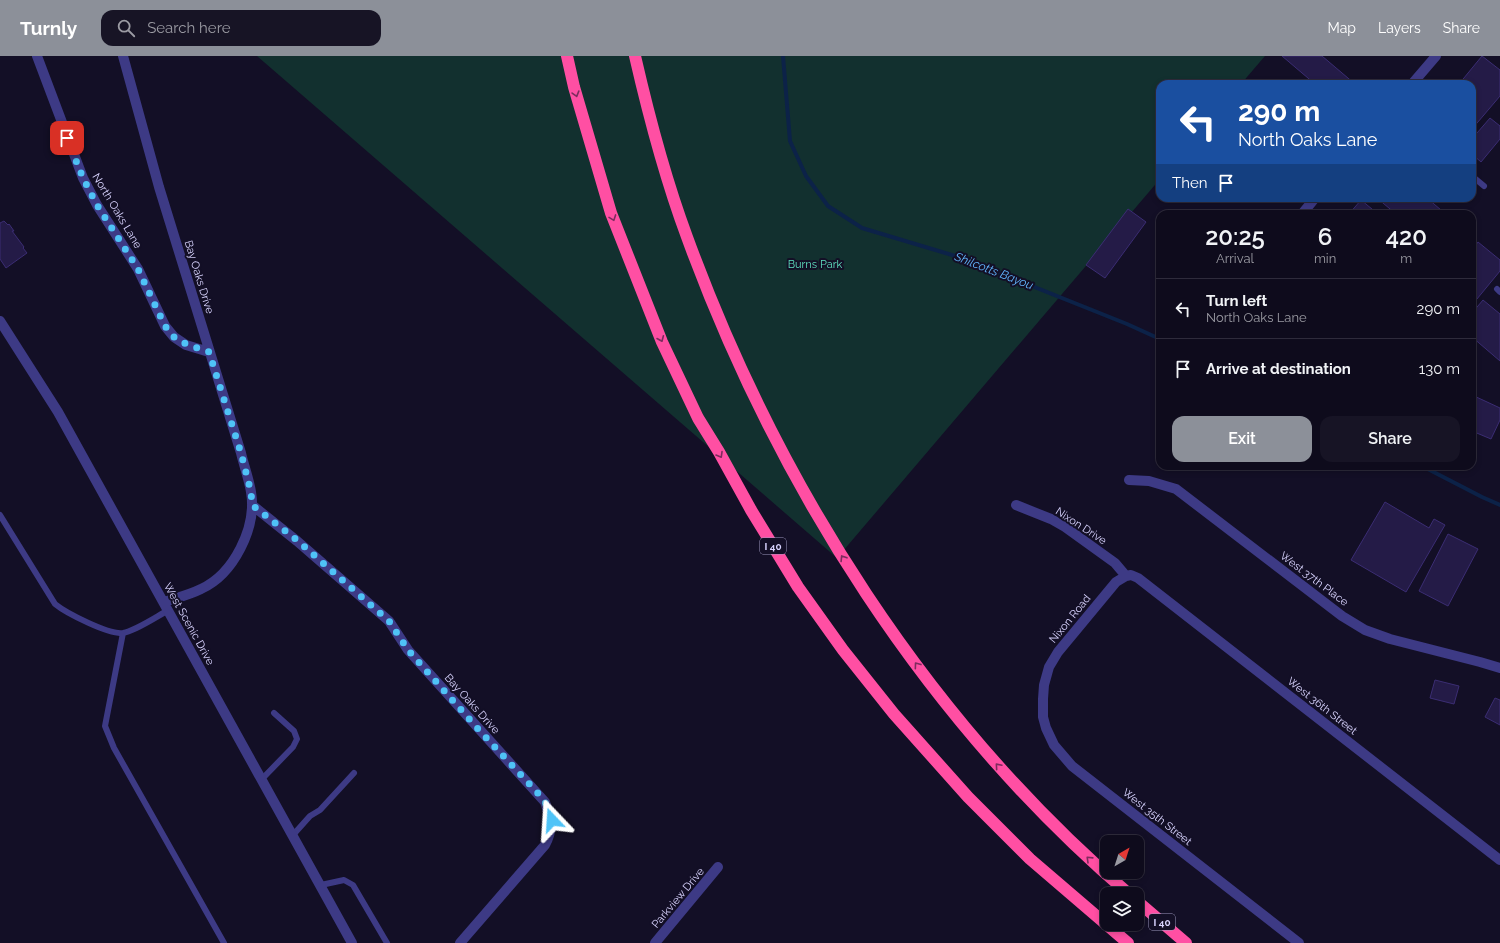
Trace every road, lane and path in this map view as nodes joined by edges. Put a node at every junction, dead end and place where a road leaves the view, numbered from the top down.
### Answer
1 (37, 56) edge
2 (123, 56) edge
3 (567, 56) edge
4 (635, 56) edge
5 (1436, 56) edge
6 (1415, 80) edge
7 (1476, 179) edge
8 (1484, 186) dead end
9 (1312, 202) edge
10 (1305, 210) edge
11 (0, 321) edge
12 (209, 352) junction
13 (1129, 480) dead end
14 (252, 505) junction
15 (1016, 505) dead end
16 (0, 515) edge
17 (1126, 576) junction
18 (166, 607) junction
19 (123, 633) junction
20 (1500, 668) edge
21 (1044, 685) joint
22 (274, 712) dead end
23 (354, 773) dead end
24 (262, 780) junction
25 (292, 835) junction
26 (1500, 860) edge
27 (718, 867) dead end
28 (321, 885) junction
29 (1121, 887) edge
30 (1144, 907) edge
31 (224, 943) edge
32 (352, 943) edge
33 (387, 943) edge
34 (460, 943) edge
35 (655, 943) edge
36 (1128, 943) edge
37 (1186, 943) edge
38 (1299, 943) edge

1 - 12 street, North Oaks Lane
2 - 12 street, Bay Oaks Drive
3 -> 36 highway, I 40
29 -> 4 highway
5 - 6 street
7 - 8 lane
9 - 10 street
11 - 18 street, West Scenic Drive
12 - 14 street, Bay Oaks Drive
13 - 20 street, West 37th Place
14 - 18 street, Bay Oaks Drive
14 - 34 street, Bay Oaks Drive
15 - 17 street, Nixon Drive
16 - 19 lane
17 - 21 street, Nixon Road
17 - 26 street, West 36th Street
18 - 19 lane
18 - 24 street, West Scenic Drive
19 - 31 lane
21 - 38 street, West 35th Street
22 - 24 lane
23 - 25 lane
24 - 25 street, West Scenic Drive
25 - 28 street, West Scenic Drive
27 - 35 street, Parkview Drive
28 - 32 street, West Scenic Drive
28 - 33 lane
30 - 37 highway, I 40

